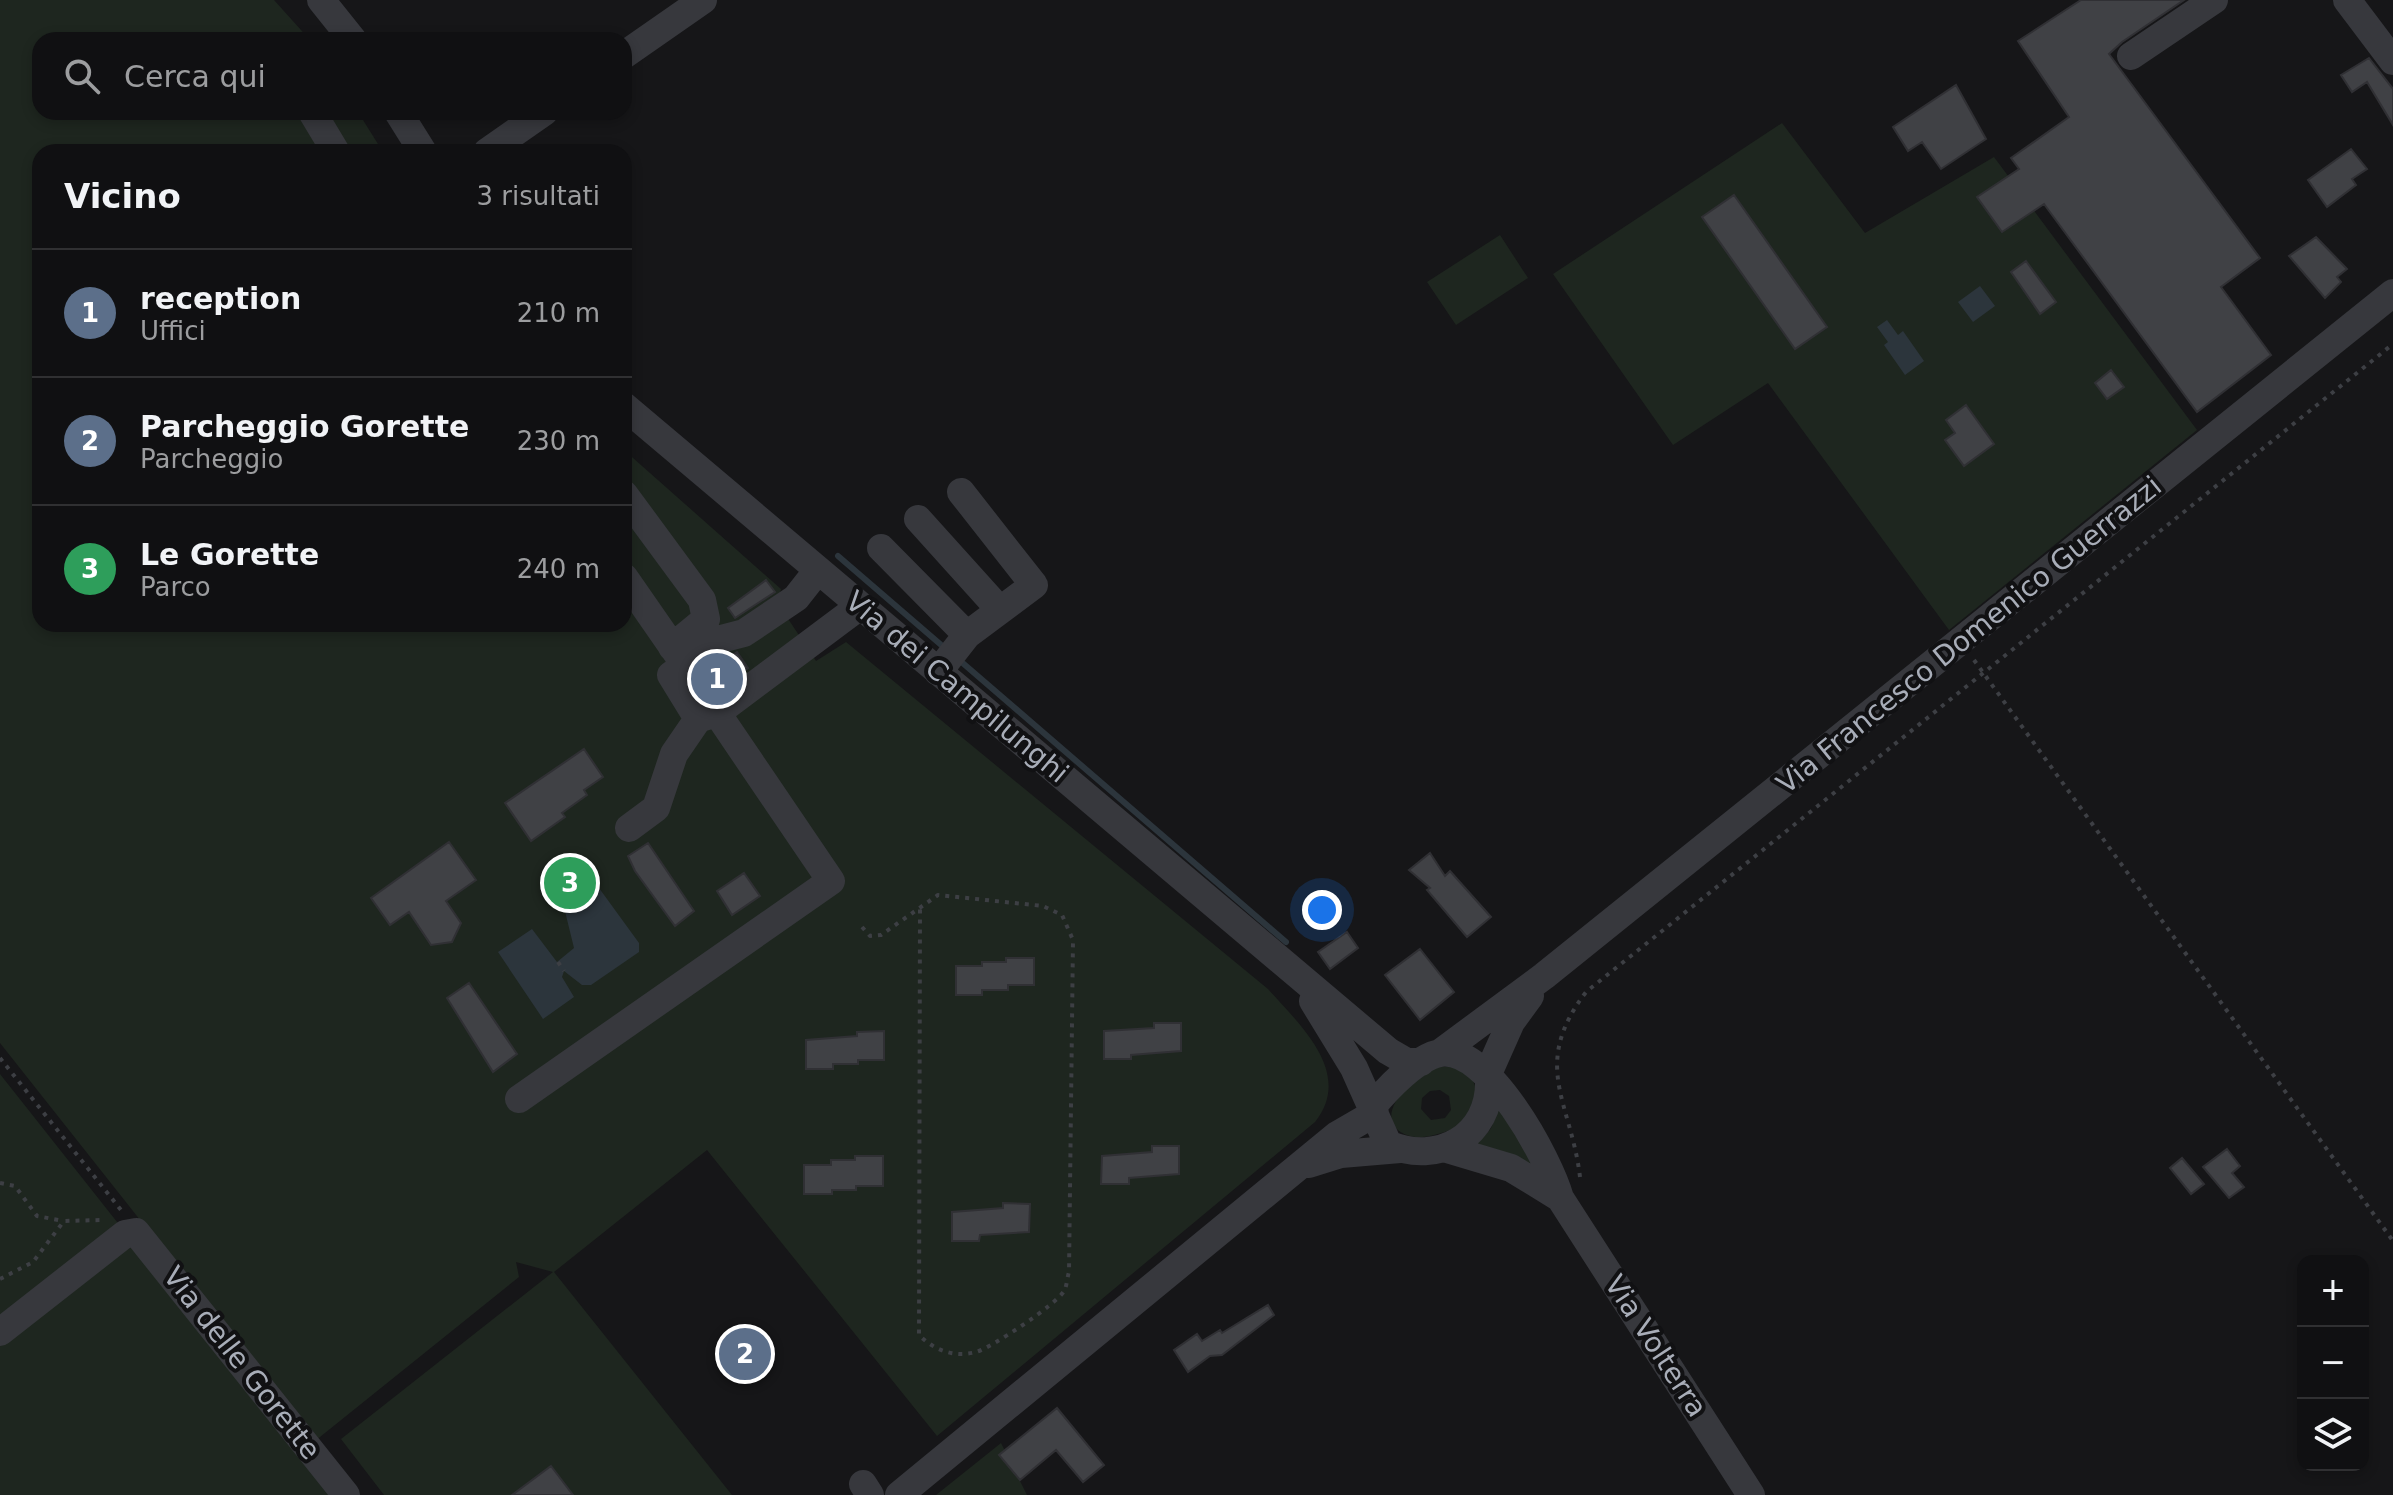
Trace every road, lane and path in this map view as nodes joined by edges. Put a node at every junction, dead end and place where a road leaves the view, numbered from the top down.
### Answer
1 (321, 0) edge
2 (703, 0) edge
3 (2214, 0) edge
4 (2347, 0) edge
5 (347, 32) edge
6 (632, 49) edge
7 (2131, 56) dead end
8 (2393, 61) edge
9 (317, 120) edge
10 (403, 120) edge
11 (533, 120) edge
12 (331, 144) edge
13 (418, 144) edge
14 (498, 144) edge
15 (2393, 293) edge
16 (2393, 344) edge
17 (632, 413) edge
18 (961, 492) dead end
19 (632, 505) edge
20 (918, 519) dead end
21 (881, 548) dead end
22 (818, 570) junction
23 (632, 588) edge
24 (860, 606) junction
25 (1000, 610) junction
26 (967, 635) junction
27 (1961, 642) junction
28 (679, 656) junction
29 (938, 672) junction
30 (1984, 675) junction
31 (708, 716) junction
32 (629, 828) dead end
33 (920, 908) junction
34 (862, 927) dead end
35 (558, 962) dead end
36 (1289, 969) junction
37 (564, 971) dead end
38 (1544, 976) junction
39 (0, 1058) edge
40 (1431, 1058) junction
41 (1492, 1069) junction
42 (519, 1099) dead end
43 (1374, 1109) junction
44 (1444, 1148) junction
45 (1400, 1149) junction
46 (1297, 1169) junction
47 (0, 1183) edge
48 (1571, 1192) junction
49 (64, 1221) junction
50 (2393, 1241) edge
51 (0, 1279) edge
52 (0, 1332) edge
53 (1744, 1492) edge
54 (346, 1495) edge
55 (899, 1495) edge

1 - 5 street
2 - 6 street
3 - 7 street
4 - 8 street
9 - 12 street
10 - 13 street
11 - 14 street
15 - 27 street, Via Francesco Domenico Guerrazzi
16 - 30 path
17 - 22 street, Via dei Campilunghi
18 - 25 street
19 - 28 street
20 - 25 street
21 - 26 street
22 - 24 street, Via dei Campilunghi
22 - 28 street
23 - 28 street
24 - 29 street, Via dei Campilunghi
24 - 31 street
25 - 26 street
26 - 29 street
27 - 30 path
27 - 38 street, Via Francesco Domenico Guerrazzi
28 - 31 street
29 - 36 street, Via dei Campilunghi
30 - 48 path
30 - 50 path
31 - 32 street
31 - 42 street
33 - 33 path
33 - 34 path
35 - 37 path
36 - 40 street, Via dei Campilunghi
36 - 43 street, Via dei Campilunghi
38 - 40 street, Via Francesco Domenico Guerrazzi
38 - 41 street, Via Francesco Domenico Guerrazzi
39 - 49 path
40 - 41 street
40 - 43 street
41 - 44 street
41 - 48 street, Via Volterra
43 - 45 street
43 - 46 street
44 - 45 street
44 - 48 street, Via Volterra
45 - 46 street
46 - 55 street
47 - 49 path
48 - 53 street, Via Volterra
49 - 51 path
52 - 54 street, Via delle Gorette

